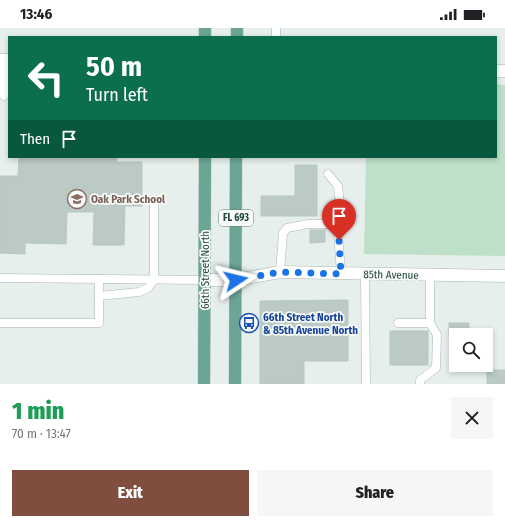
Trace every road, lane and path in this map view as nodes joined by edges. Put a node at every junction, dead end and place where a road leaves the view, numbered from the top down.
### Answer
1 (4, 60) edge
2 (4, 96) edge
3 (205, 158) edge
4 (236, 158) edge
5 (328, 174) dead end
6 (154, 205) dead end
7 (335, 227) junction
8 (280, 272) junction
9 (341, 274) junction
10 (365, 274) junction
11 (430, 275) junction
12 (505, 276) edge
13 (0, 278) edge
14 (99, 279) junction
15 (154, 280) junction
16 (205, 280) junction
17 (236, 280) junction
18 (100, 296) junction
19 (0, 323) edge
20 (398, 323) dead end
21 (430, 323) junction
22 (204, 384) edge
23 (235, 384) edge
24 (366, 384) edge
25 (420, 384) edge

1 - 2 lane
3 - 16 main road, 66th Street North / FL 693
4 - 17 main road, FL 693
5 - 7 lane
6 - 15 lane
7 - 8 lane
7 - 9 lane
8 - 9 street, 85th Avenue
8 - 17 street, 85th Avenue
9 - 10 street, 85th Avenue
10 - 11 street, 85th Avenue
10 - 24 lane
11 - 12 street, 85th Avenue
11 - 21 lane
13 - 14 lane
14 - 15 lane
14 - 18 lane
15 - 16 lane
15 - 18 lane
16 - 17 street, 85th Avenue
16 - 22 main road, 66th Street North / FL 693
17 - 23 main road, FL 693
18 - 19 lane
20 - 21 lane
21 - 25 lane

